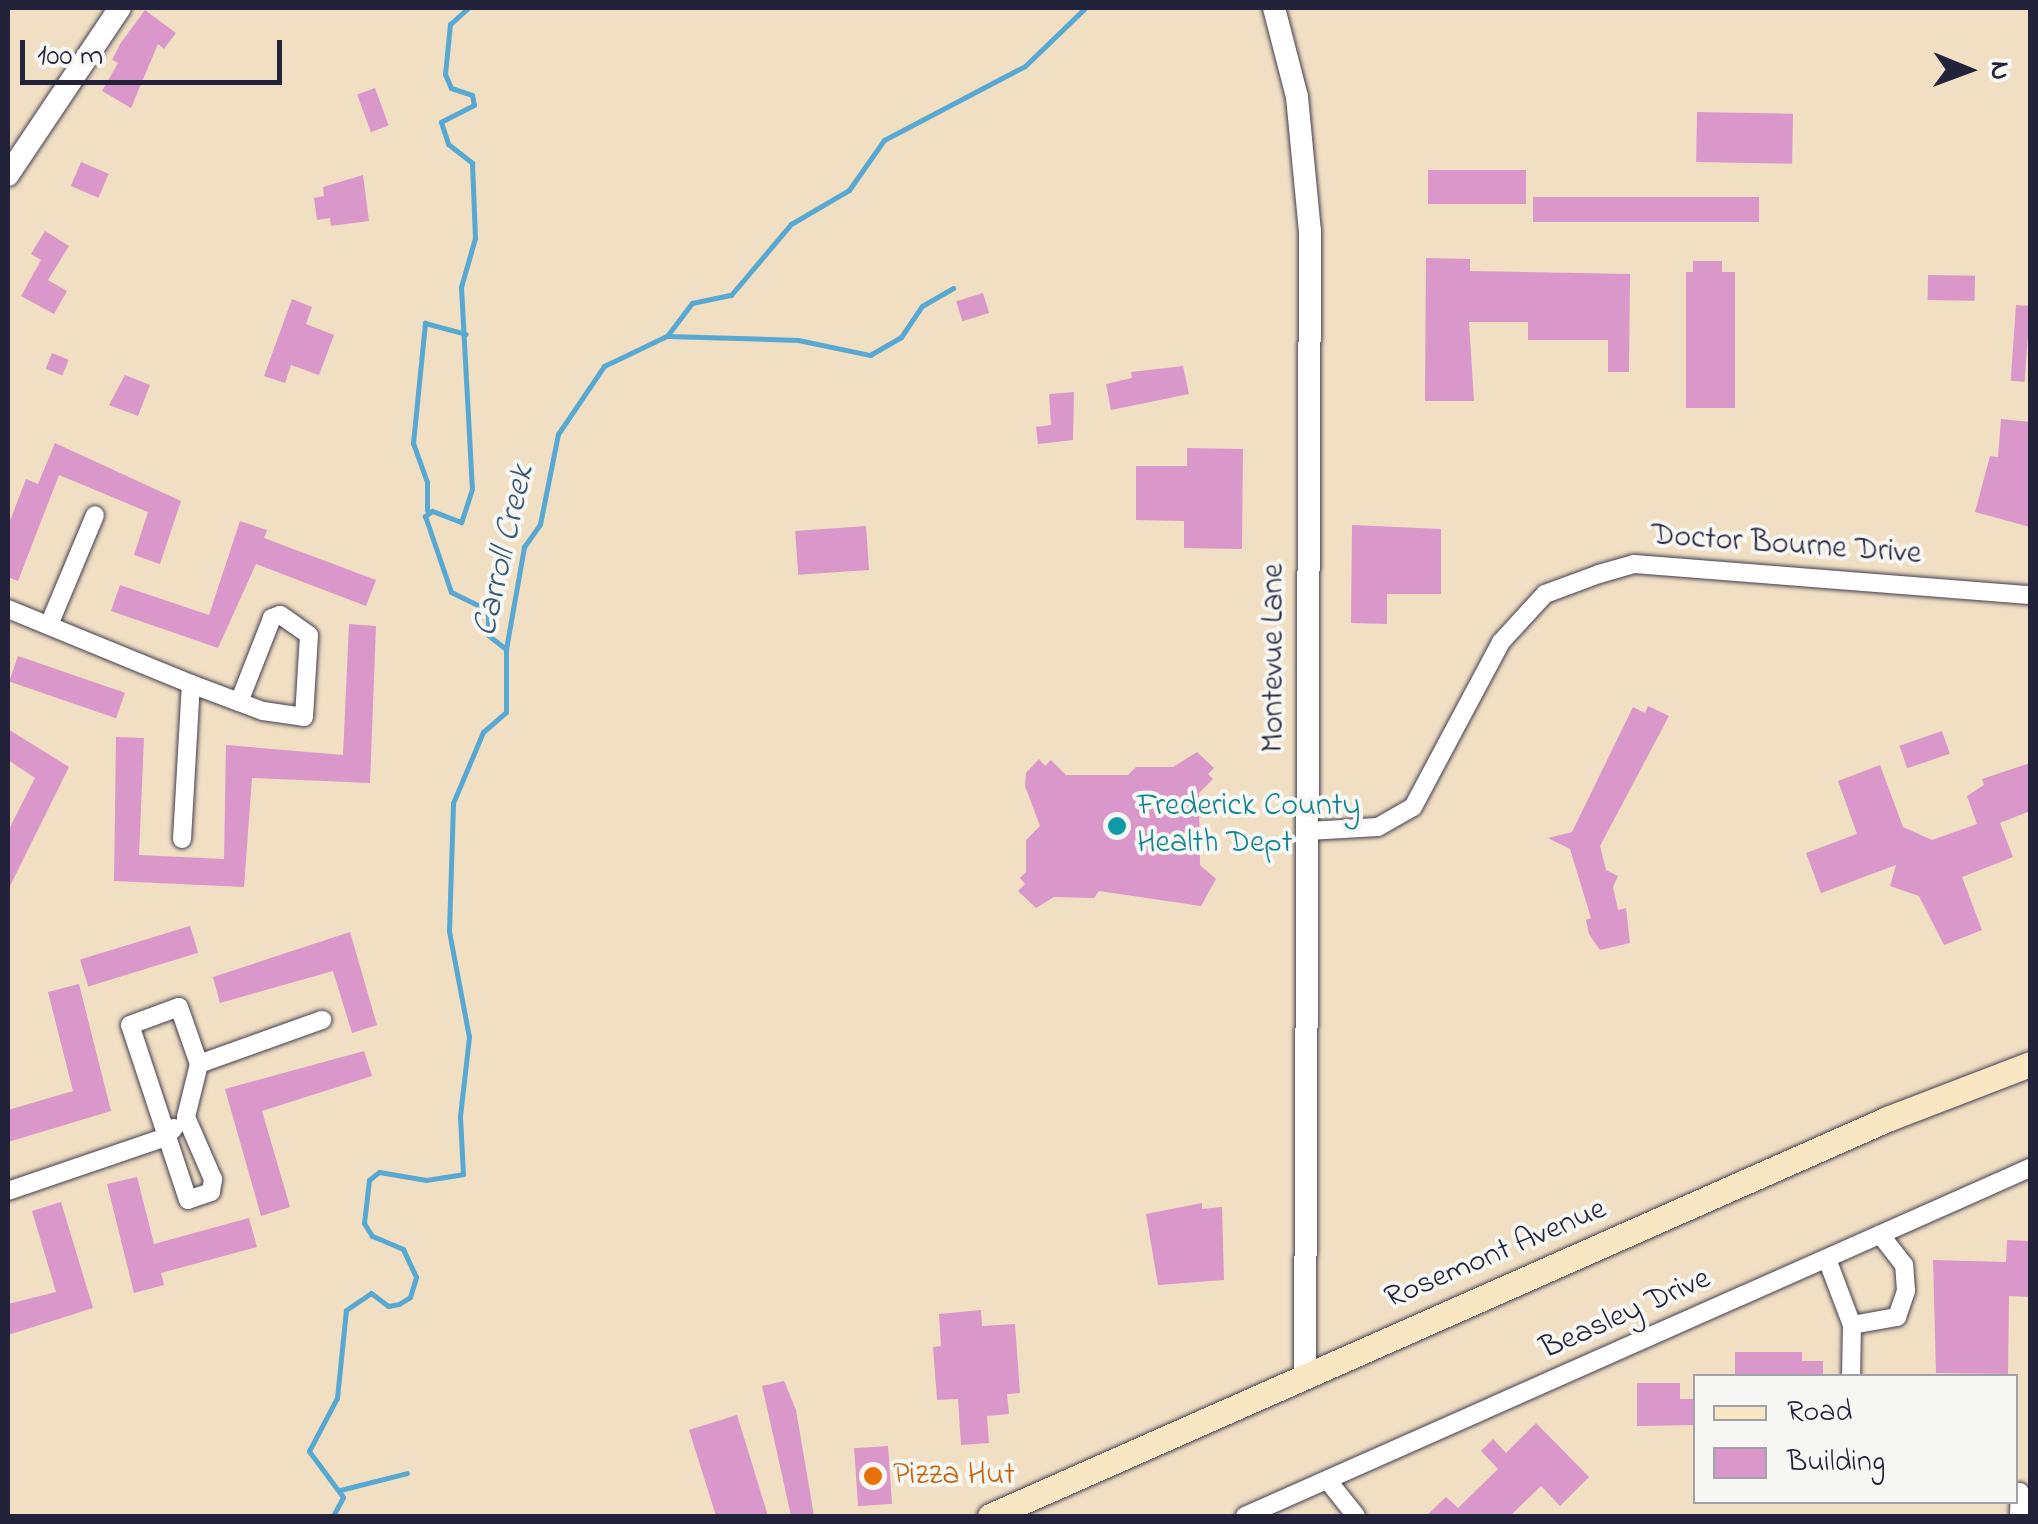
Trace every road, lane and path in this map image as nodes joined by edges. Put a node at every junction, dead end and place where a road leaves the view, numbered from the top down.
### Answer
1 (120, 8) edge
2 (1274, 8) edge
3 (8, 175) edge
4 (94, 515) dead end
5 (2030, 596) edge
6 (8, 610) edge
7 (49, 625) junction
8 (192, 684) junction
9 (239, 702) junction
10 (1308, 831) junction
11 (182, 839) dead end
12 (322, 1020) dead end
13 (199, 1064) junction
14 (2030, 1064) edge
15 (186, 1117) junction
16 (166, 1137) junction
17 (2030, 1168) edge
18 (8, 1191) edge
19 (1880, 1234) junction
20 (1828, 1259) junction
21 (1852, 1326) junction
22 (1305, 1372) junction
23 (1851, 1374) edge
24 (1329, 1482) junction
25 (2022, 1492) edge
26 (990, 1516) edge
27 (1245, 1516) edge
28 (1356, 1516) edge
29 (2019, 1516) edge

1 - 3 street
2 - 10 street, Montevue Lane
4 - 7 street
5 - 10 street, Doctor Bourne Drive
6 - 7 street
7 - 8 street
8 - 9 street
8 - 11 street
9 - 9 street
10 - 22 street, Montevue Lane
12 - 13 street
13 - 15 street
13 - 16 street
14 - 22 main road, Rosemont Avenue
15 - 16 street
15 - 16 street
16 - 18 street
17 - 19 street, Beasley Drive
19 - 20 street, Beasley Drive
19 - 21 street
20 - 21 street
20 - 24 street, Beasley Drive
21 - 23 street
22 - 26 main road, Rosemont Avenue
24 - 27 street, Beasley Drive
24 - 28 street
25 - 29 street

